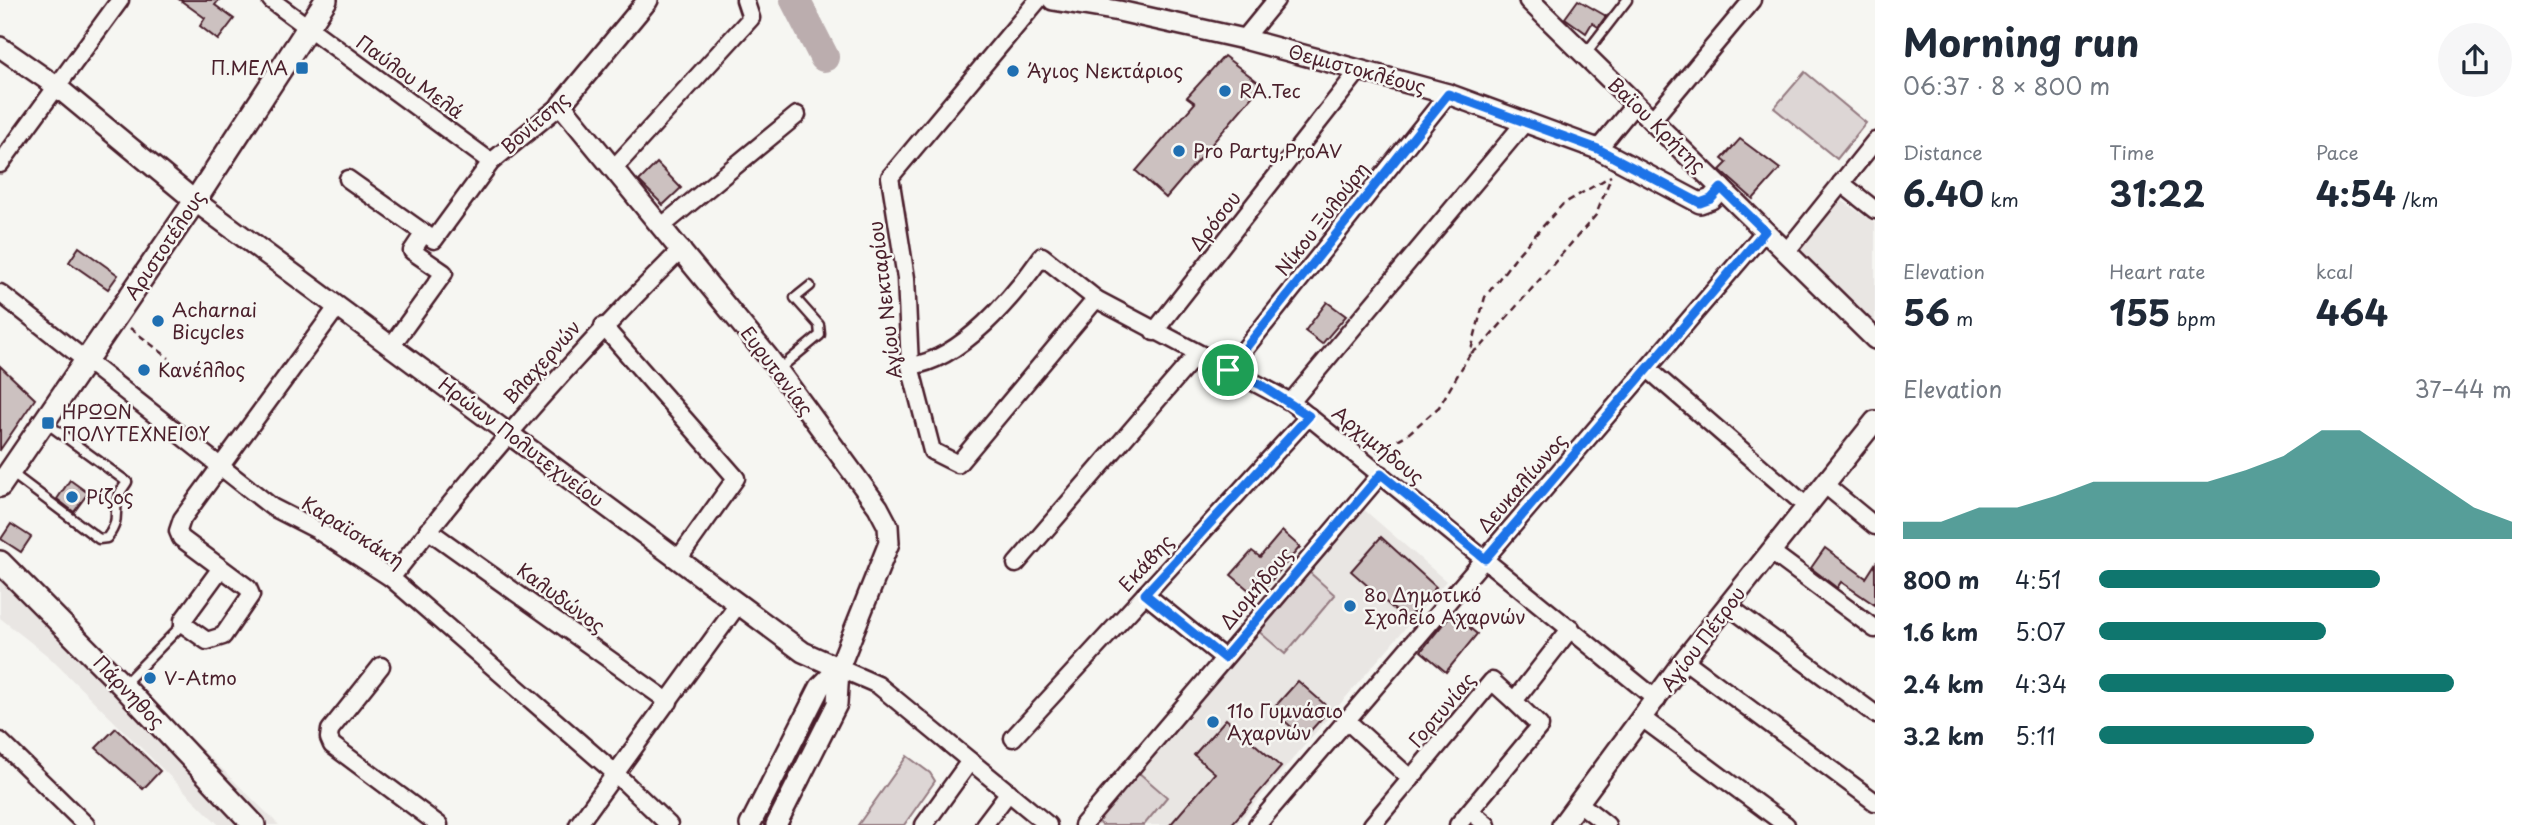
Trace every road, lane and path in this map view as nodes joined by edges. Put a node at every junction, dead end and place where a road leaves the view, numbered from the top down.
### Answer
1 (120, 0) edge
2 (271, 0) edge
3 (326, 0) edge
4 (648, 0) edge
5 (745, 0) edge
6 (1038, 0) edge
7 (1053, 0) edge
8 (1276, 0) edge
9 (1627, 0) edge
10 (1752, 0) edge
11 (1532, 1) edge
12 (1123, 5) edge
13 (310, 30) junction
14 (1244, 38) junction
15 (0, 47) edge
16 (1585, 55) junction
17 (1360, 69) junction
18 (56, 86) junction
19 (1448, 94) junction
20 (1635, 104) junction
21 (561, 105) junction
22 (797, 115) dead end
23 (1651, 120) junction
24 (1527, 121) junction
25 (1875, 141) edge
26 (1598, 149) junction
27 (491, 162) junction
28 (0, 164) edge
29 (614, 168) junction
30 (1616, 169) junction
31 (348, 179) dead end
32 (1840, 183) junction
33 (1721, 188) junction
34 (195, 201) junction
35 (1875, 210) edge
36 (662, 226) junction
37 (1765, 231) junction
38 (424, 233) junction
39 (682, 250) junction
40 (1786, 252) junction
41 (810, 286) dead end
42 (0, 293) edge
43 (1096, 299) junction
44 (338, 306) junction
45 (116, 318) junction
46 (603, 326) junction
47 (1154, 332) junction
48 (1875, 339) edge
49 (391, 345) junction
50 (1197, 354) junction
51 (1470, 354) junction
52 (169, 358) dead end
53 (87, 360) junction
54 (910, 366) junction
55 (1648, 369) junction
56 (778, 370) junction
57 (1228, 370) junction
58 (1291, 402) junction
59 (1309, 416) junction
60 (1875, 421) edge
61 (44, 422) junction
62 (1875, 432) edge
63 (505, 434) junction
64 (1847, 456) junction
65 (1366, 462) junction
66 (219, 468) junction
67 (1381, 474) junction
68 (5, 479) edge
69 (1824, 484) junction
70 (1805, 505) junction
71 (1875, 526) edge
72 (428, 530) junction
73 (1770, 551) junction
74 (679, 558) junction
75 (1485, 559) junction
76 (0, 562) edge
77 (1016, 564) dead end
78 (221, 568) junction
79 (391, 578) junction
80 (1145, 594) junction
81 (739, 603) junction
82 (1727, 606) junction
83 (184, 624) junction
84 (1571, 628) junction
85 (1875, 629) edge
86 (1224, 658) junction
87 (1684, 660) junction
88 (380, 666) dead end
89 (839, 668) junction
90 (123, 685) junction
91 (1657, 700) junction
92 (1514, 701) junction
93 (669, 702) junction
94 (1875, 714) edge
95 (1642, 718) junction
96 (1346, 720) junction
97 (1013, 738) dead end
98 (0, 741) edge
99 (970, 761) junction
100 (616, 774) junction
101 (1411, 779) junction
102 (1009, 792) junction
103 (1875, 802) edge
104 (1579, 803) junction
105 (1470, 811) junction
106 (86, 825) edge
107 (254, 825) edge
108 (439, 825) edge
109 (578, 825) edge
110 (669, 825) edge
111 (750, 825) edge
112 (775, 825) edge
113 (924, 825) edge
114 (984, 825) edge
115 (1048, 825) edge
116 (1083, 825) edge
117 (1257, 825) edge
118 (1371, 825) edge
119 (1458, 825) edge
120 (1487, 825) edge
121 (1562, 825) edge
122 (1607, 825) edge
123 (1786, 825) edge

1 - 18 street
2 - 13 street, Παύλου Μελά
3 - 13 main road, Αριστοτέλους
4 - 21 street, Βονίτσης
5 - 29 street
6 - 54 street, Αγίου Νεκταρίου
7 - 12 street, Θεμιστοκλέους
8 - 14 street
9 - 16 lane
10 - 23 street
11 - 16 street, Βαϊου Κρήτης
12 - 14 street, Θεμιστοκλέους
13 - 27 street, Παύλου Μελά
13 - 34 main road, Αριστοτέλους
14 - 17 street, Θεμιστοκλέους
15 - 18 street, Ηρώων Πολυτεχνείου
16 - 20 street, Βαϊου Κρήτης
17 - 19 street, Θεμιστοκλέους
17 - 47 street, Δρόσου
18 - 28 street
18 - 34 street, Ηρώων Πολυτεχνείου
19 - 24 street, Θεμιστοκλέους
19 - 57 street, Νίκου Ξυλούρη
20 - 23 street, Βαϊου Κρήτης
20 - 26 street
21 - 27 street, Βονίτσης
21 - 29 street, Ευρυτανίας
22 - 36 street
23 - 33 street, Βαϊου Κρήτης
24 - 26 street, Θεμιστοκλέους
24 - 58 street
25 - 32 street
26 - 30 street, Θεμιστοκλέους
27 - 38 street, Βονίτσης
29 - 36 street, Ευρυτανίας
30 - 33 street, Θεμιστοκλέους
30 - 51 path
30 - 51 path
31 - 38 street
32 - 35 street
32 - 40 street
33 - 37 street, Βαϊου Κρήτης
34 - 44 street, Ηρώων Πολυτεχνείου
34 - 45 main road, Αριστοτέλους
36 - 39 street, Ευρυτανίας
37 - 40 street, Βαϊου Κρήτης
37 - 55 street, Δευκαλίωνος
38 - 49 street
39 - 46 street, Βλαχερνών
39 - 56 street, Ευρυτανίας
40 - 48 street, Βαϊου Κρήτης
41 - 56 lane
42 - 53 street, Καραϊσκάκη
43 - 47 street, Αρχιμήδους
43 - 54 street, Αρχιμήδους
43 - 54 street, Αγίου Νεκταρίου
44 - 49 street, Ηρώων Πολυτεχνείου
44 - 66 street
45 - 52 path
45 - 53 main road, Αριστοτέλους
46 - 63 street, Βλαχερνών
46 - 74 street
47 - 50 street, Αρχιμήδους
49 - 63 street, Ηρώων Πολυτεχνείου
50 - 57 street, Αρχιμήδους
50 - 77 street
51 - 65 path
53 - 61 main road, Αριστοτέλους
53 - 66 street, Καραϊσκάκη
55 - 70 street
55 - 75 street, Δευκαλίωνος
56 - 89 street, Ευρυτανίας
57 - 58 street, Αρχιμήδους
58 - 59 street, Αρχιμήδους
59 - 65 street, Αρχιμήδους
59 - 80 street, Εκάβης
60 - 64 street, Αγίου Πέτρου
61 - 68 main road, Αριστοτέλους
61 - 68 lane
62 - 64 street, Αγίου Πέτρου
63 - 72 street, Βλαχερνών
63 - 74 street, Ηρώων Πολυτεχνείου
64 - 69 street, Αγίου Πέτρου
65 - 67 street, Αρχιμήδους
66 - 78 street
66 - 79 street, Καραϊσκάκη
67 - 75 street, Αρχιμήδους
67 - 86 street, Διομήδους
69 - 70 street, Αγίου Πέτρου
69 - 71 street
70 - 73 street, Αγίου Πέτρου
72 - 79 street, Βλαχερνών
72 - 93 street, Καλυδώνος
73 - 82 street, Αγίου Πέτρου
73 - 85 street
74 - 81 street, Ηρώων Πολυτεχνείου
75 - 84 street, Αρχιμήδους
75 - 96 street, Δευκαλίωνος
76 - 90 main road, Πάρνηθος
78 - 83 street
78 - 83 street
79 - 100 street, Καραϊσκάκη
80 - 86 street
80 - 97 street, Εκάβης
81 - 89 street, Ηρώων Πολυτεχνείου
81 - 93 street
82 - 87 street, Αγίου Πέτρου
82 - 94 street
83 - 90 lane
84 - 91 street, Αρχιμήδους
84 - 92 street
86 - 116 street, Διομήδους
87 - 91 street, Αγίου Πέτρου
87 - 103 street
88 - 108 street
89 - 99 street, Ηρώων Πολυτεχνείου
89 - 111 street
89 - 112 street
90 - 107 main road, Πάρνηθος
91 - 95 street, Αγίου Πέτρου
92 - 101 street, Γορτυνίας
92 - 105 street
93 - 100 street
95 - 104 street, Αγίου Πέτρου
95 - 123 street
96 - 101 street
96 - 117 street, Δευκαλίωνος
98 - 106 street
99 - 102 street, Ηρώων Πολυτεχνείου
99 - 113 street
100 - 109 street
100 - 110 street, Καραϊσκάκη
101 - 118 street, Γορτυνίας
102 - 114 street
102 - 115 street, Ηρώων Πολυτεχνείου
104 - 121 street, Αγίου Πέτρου
104 - 122 street
105 - 119 street
105 - 120 street

